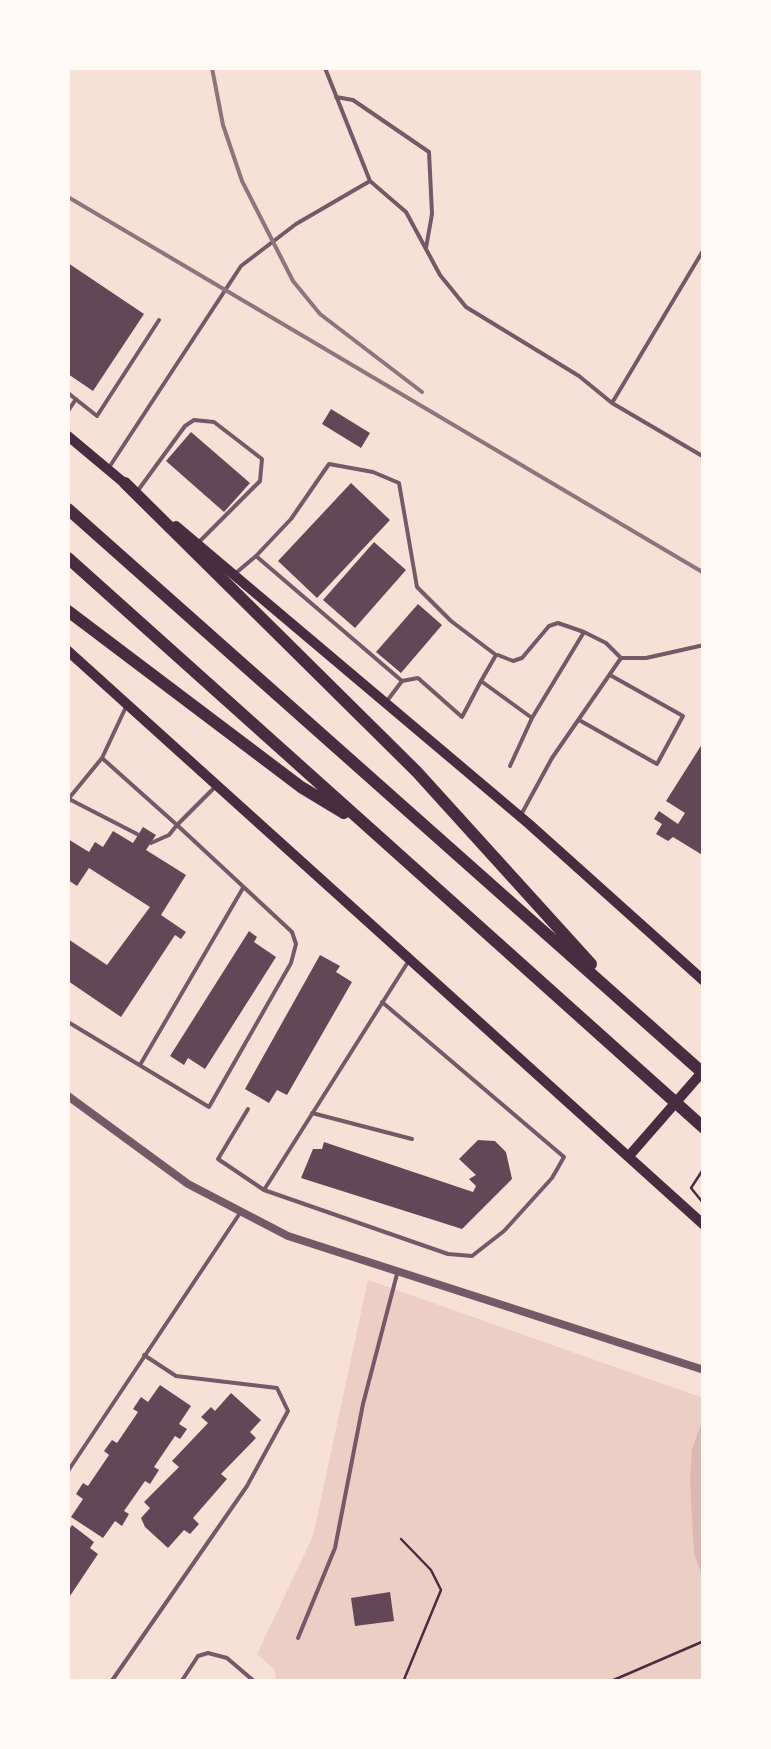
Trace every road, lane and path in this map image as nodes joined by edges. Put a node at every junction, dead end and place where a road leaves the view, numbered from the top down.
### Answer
1 (325, 68) edge
2 (336, 96) junction
3 (370, 181) junction
4 (704, 249) edge
5 (426, 250) junction
6 (159, 320) dead end
7 (68, 393) edge
8 (76, 400) junction
9 (612, 403) junction
10 (68, 411) edge
11 (68, 436) edge
12 (704, 457) edge
13 (108, 470) junction
14 (125, 484) junction
15 (136, 493) junction
16 (68, 509) edge
17 (197, 544) junction
18 (256, 556) junction
19 (68, 558) edge
20 (234, 574) junction
21 (68, 611) edge
22 (584, 632) junction
23 (704, 645) edge
24 (68, 652) edge
25 (496, 655) junction
26 (621, 658) junction
27 (610, 675) junction
28 (402, 681) junction
29 (481, 681) junction
30 (128, 705) junction
31 (384, 705) junction
32 (532, 718) junction
33 (579, 720) junction
34 (102, 758) junction
35 (510, 766) dead end
36 (217, 784) junction
37 (68, 798) edge
38 (520, 817) junction
39 (177, 825) junction
40 (372, 831) junction
41 (138, 834) dead end
42 (151, 842) dead end
43 (243, 887) junction
44 (410, 958) junction
45 (704, 981) edge
46 (382, 1002) junction
47 (636, 1014) junction
48 (68, 1022) edge
49 (140, 1065) junction
50 (700, 1070) edge
51 (68, 1096) edge
52 (248, 1109) dead end
53 (312, 1114) junction
54 (704, 1128) edge
55 (412, 1140) dead end
56 (629, 1156) junction
57 (704, 1168) edge
58 (264, 1190) junction
59 (704, 1204) edge
60 (240, 1213) junction
61 (704, 1225) edge
62 (398, 1270) junction
63 (144, 1355) junction
64 (700, 1369) edge
65 (68, 1470) edge
66 (401, 1539) dead end
67 (298, 1638) dead end
68 (704, 1640) edge
69 (111, 1682) edge
70 (181, 1682) edge
71 (255, 1682) edge
72 (403, 1682) edge
73 (608, 1682) edge

1 - 2 lane
2 - 3 lane
2 - 5 lane
3 - 5 lane
3 - 13 lane
4 - 9 lane
5 - 9 lane
6 - 8 lane
7 - 8 lane
8 - 10 lane
9 - 12 lane
11 - 13 main road
13 - 14 main road
14 - 15 main road
14 - 47 highway
15 - 17 main road
15 - 17 lane
16 - 47 highway
17 - 20 main road
18 - 20 lane
18 - 25 lane
18 - 28 lane
19 - 40 highway
20 - 31 main road
21 - 40 highway
22 - 25 lane
22 - 26 lane
22 - 32 lane
23 - 26 lane
24 - 30 main road
25 - 29 lane
26 - 27 lane
27 - 33 lane
27 - 33 lane
28 - 29 lane
28 - 31 lane
29 - 32 lane
30 - 34 lane
30 - 36 main road
31 - 38 main road
32 - 35 lane
33 - 38 lane
34 - 37 lane
34 - 39 lane
36 - 39 lane
36 - 44 main road
37 - 41 lane
38 - 45 main road
39 - 42 lane
39 - 43 lane
40 - 54 highway
43 - 49 lane
43 - 49 lane
44 - 46 lane
44 - 56 main road
46 - 53 lane
46 - 58 lane
47 - 50 highway
48 - 49 lane
50 - 56 main road
51 - 60 street
52 - 58 lane
53 - 55 lane
53 - 58 lane
56 - 61 main road
57 - 59 path
60 - 62 street
60 - 63 lane
62 - 64 street
62 - 67 lane
63 - 65 lane
63 - 69 lane
66 - 72 path
68 - 73 path
70 - 71 lane

